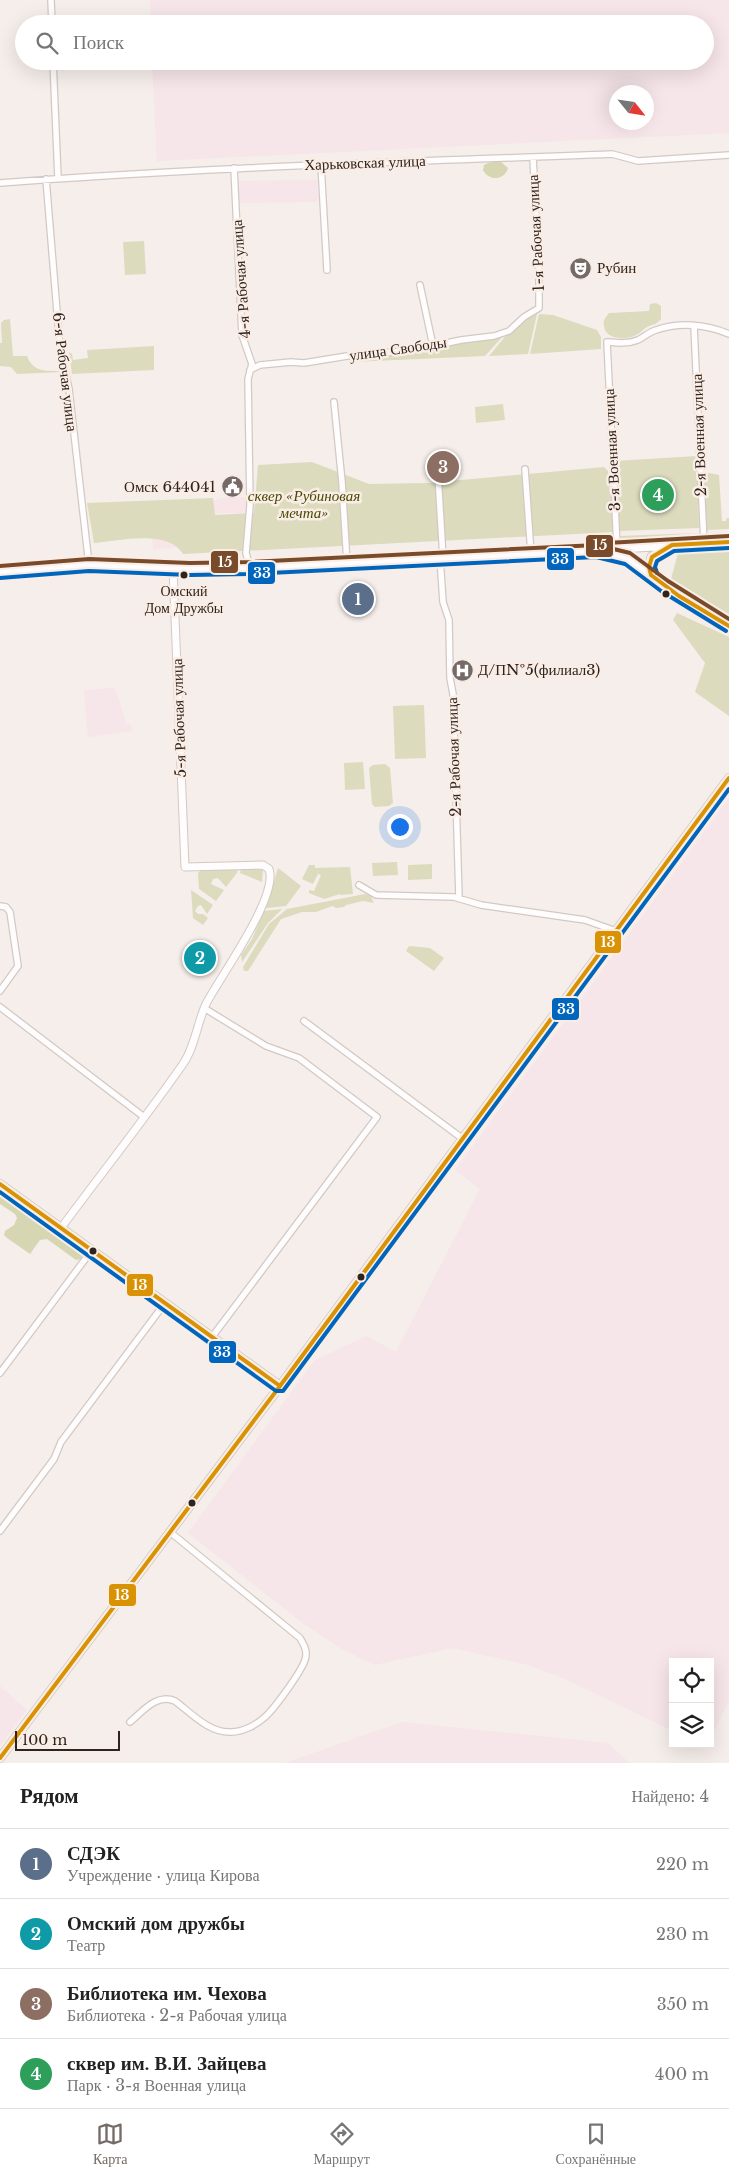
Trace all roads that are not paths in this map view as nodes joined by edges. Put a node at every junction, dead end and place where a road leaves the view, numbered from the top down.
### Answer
1 (51, 0) edge
2 (52, 15) edge
3 (53, 70) edge
4 (729, 155) edge
5 (532, 157) junction
6 (321, 165) junction
7 (234, 168) junction
8 (58, 178) junction
9 (46, 179) junction
10 (0, 183) edge
11 (328, 270) dead end
12 (420, 285) dead end
13 (539, 308) joint
14 (694, 326) junction
15 (729, 334) edge
16 (433, 346) junction
17 (250, 370) junction
18 (334, 402) dead end
19 (525, 469) dead end
20 (438, 475) dead end
21 (729, 542) edge
22 (704, 544) junction
23 (672, 545) junction
24 (617, 547) junction
25 (597, 551) junction
26 (531, 554) junction
27 (442, 558) junction
28 (347, 563) junction
29 (89, 565) junction
30 (173, 568) junction
31 (250, 568) junction
32 (0, 572) edge
33 (651, 575) junction
34 (729, 626) edge
35 (729, 778) edge
36 (359, 885) dead end
37 (459, 898) junction
38 (0, 906) edge
39 (616, 931) junction
40 (0, 991) edge
41 (0, 1007) edge
42 (204, 1008) junction
43 (304, 1021) dead end
44 (144, 1117) junction
45 (463, 1139) junction
46 (0, 1184) edge
47 (61, 1228) junction
48 (92, 1250) junction
49 (165, 1303) junction
50 (212, 1337) junction
51 (0, 1373) edge
52 (280, 1386) junction
53 (0, 1531) edge
54 (170, 1532) junction
55 (130, 1722) dead end
56 (0, 1758) edge

1 - 2 street
3 - 8 street
4 - 5 street, Харьковская улица
5 - 6 street, Харьковская улица
5 - 13 street, 1-я Рабочая улица
6 - 7 street, Харьковская улица
6 - 11 street
7 - 8 street, Харьковская улица
7 - 17 street, 4-я Рабочая улица
8 - 9 street, Харьковская улица
9 - 10 street, Харьковская улица
9 - 29 street, 6-я Рабочая улица
12 - 16 street
13 - 16 street, улица Свободы
14 - 15 street
14 - 22 street, 2-я Военная улица
14 - 24 street, 3-я Военная улица
16 - 17 street, улица Свободы
17 - 31 street, 4-я Рабочая улица
18 - 28 street
19 - 26 street
20 - 27 street, 2-я Рабочая улица
21 - 22 main road
22 - 23 main road
23 - 24 main road
23 - 33 main road
24 - 25 main road
25 - 26 main road
25 - 33 main road
26 - 27 main road
27 - 28 main road
27 - 37 street, 2-я Рабочая улица
28 - 31 main road
29 - 30 main road
29 - 32 main road
30 - 31 main road
30 - 42 street, 5-я Рабочая улица
33 - 34 main road
35 - 39 main road
36 - 37 street
37 - 39 street
38 - 40 street
39 - 45 main road
41 - 44 street
42 - 44 street
42 - 50 street
43 - 45 street
44 - 47 street
45 - 52 main road
46 - 47 main road
47 - 48 main road
48 - 49 main road
48 - 51 street
49 - 50 main road
49 - 53 street
50 - 52 main road
52 - 54 main road
54 - 55 street
54 - 56 main road

